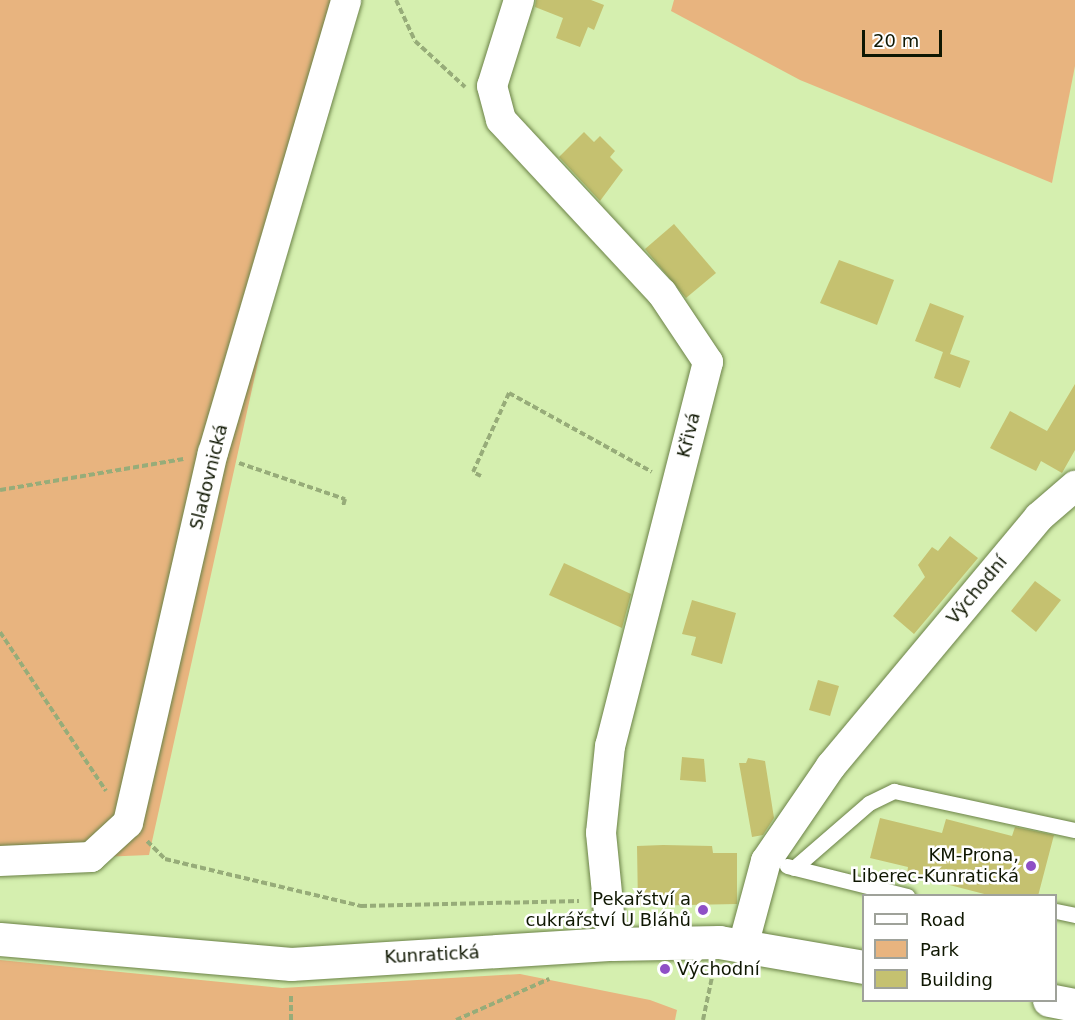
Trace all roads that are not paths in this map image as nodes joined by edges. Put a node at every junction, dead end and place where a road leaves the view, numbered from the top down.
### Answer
1 (346, 0) edge
2 (519, 0) edge
3 (1075, 486) edge
4 (1075, 830) edge
5 (0, 861) edge
6 (765, 861) junction
7 (794, 868) junction
8 (899, 894) edge
9 (1057, 910) edge
10 (1075, 915) edge
11 (0, 939) edge
12 (612, 944) junction
13 (731, 944) junction
14 (862, 967) edge
15 (1057, 1002) edge
16 (1075, 1005) edge

1 - 5 street, Sladovnická
2 - 12 street, Křivá
3 - 6 street, Východní
4 - 7 lane
6 - 7 lane
6 - 13 street, Východní
7 - 8 lane
9 - 10 lane
11 - 12 street, Kunratická
12 - 13 street, Kunratická
13 - 14 street, Kunratická
15 - 16 street

